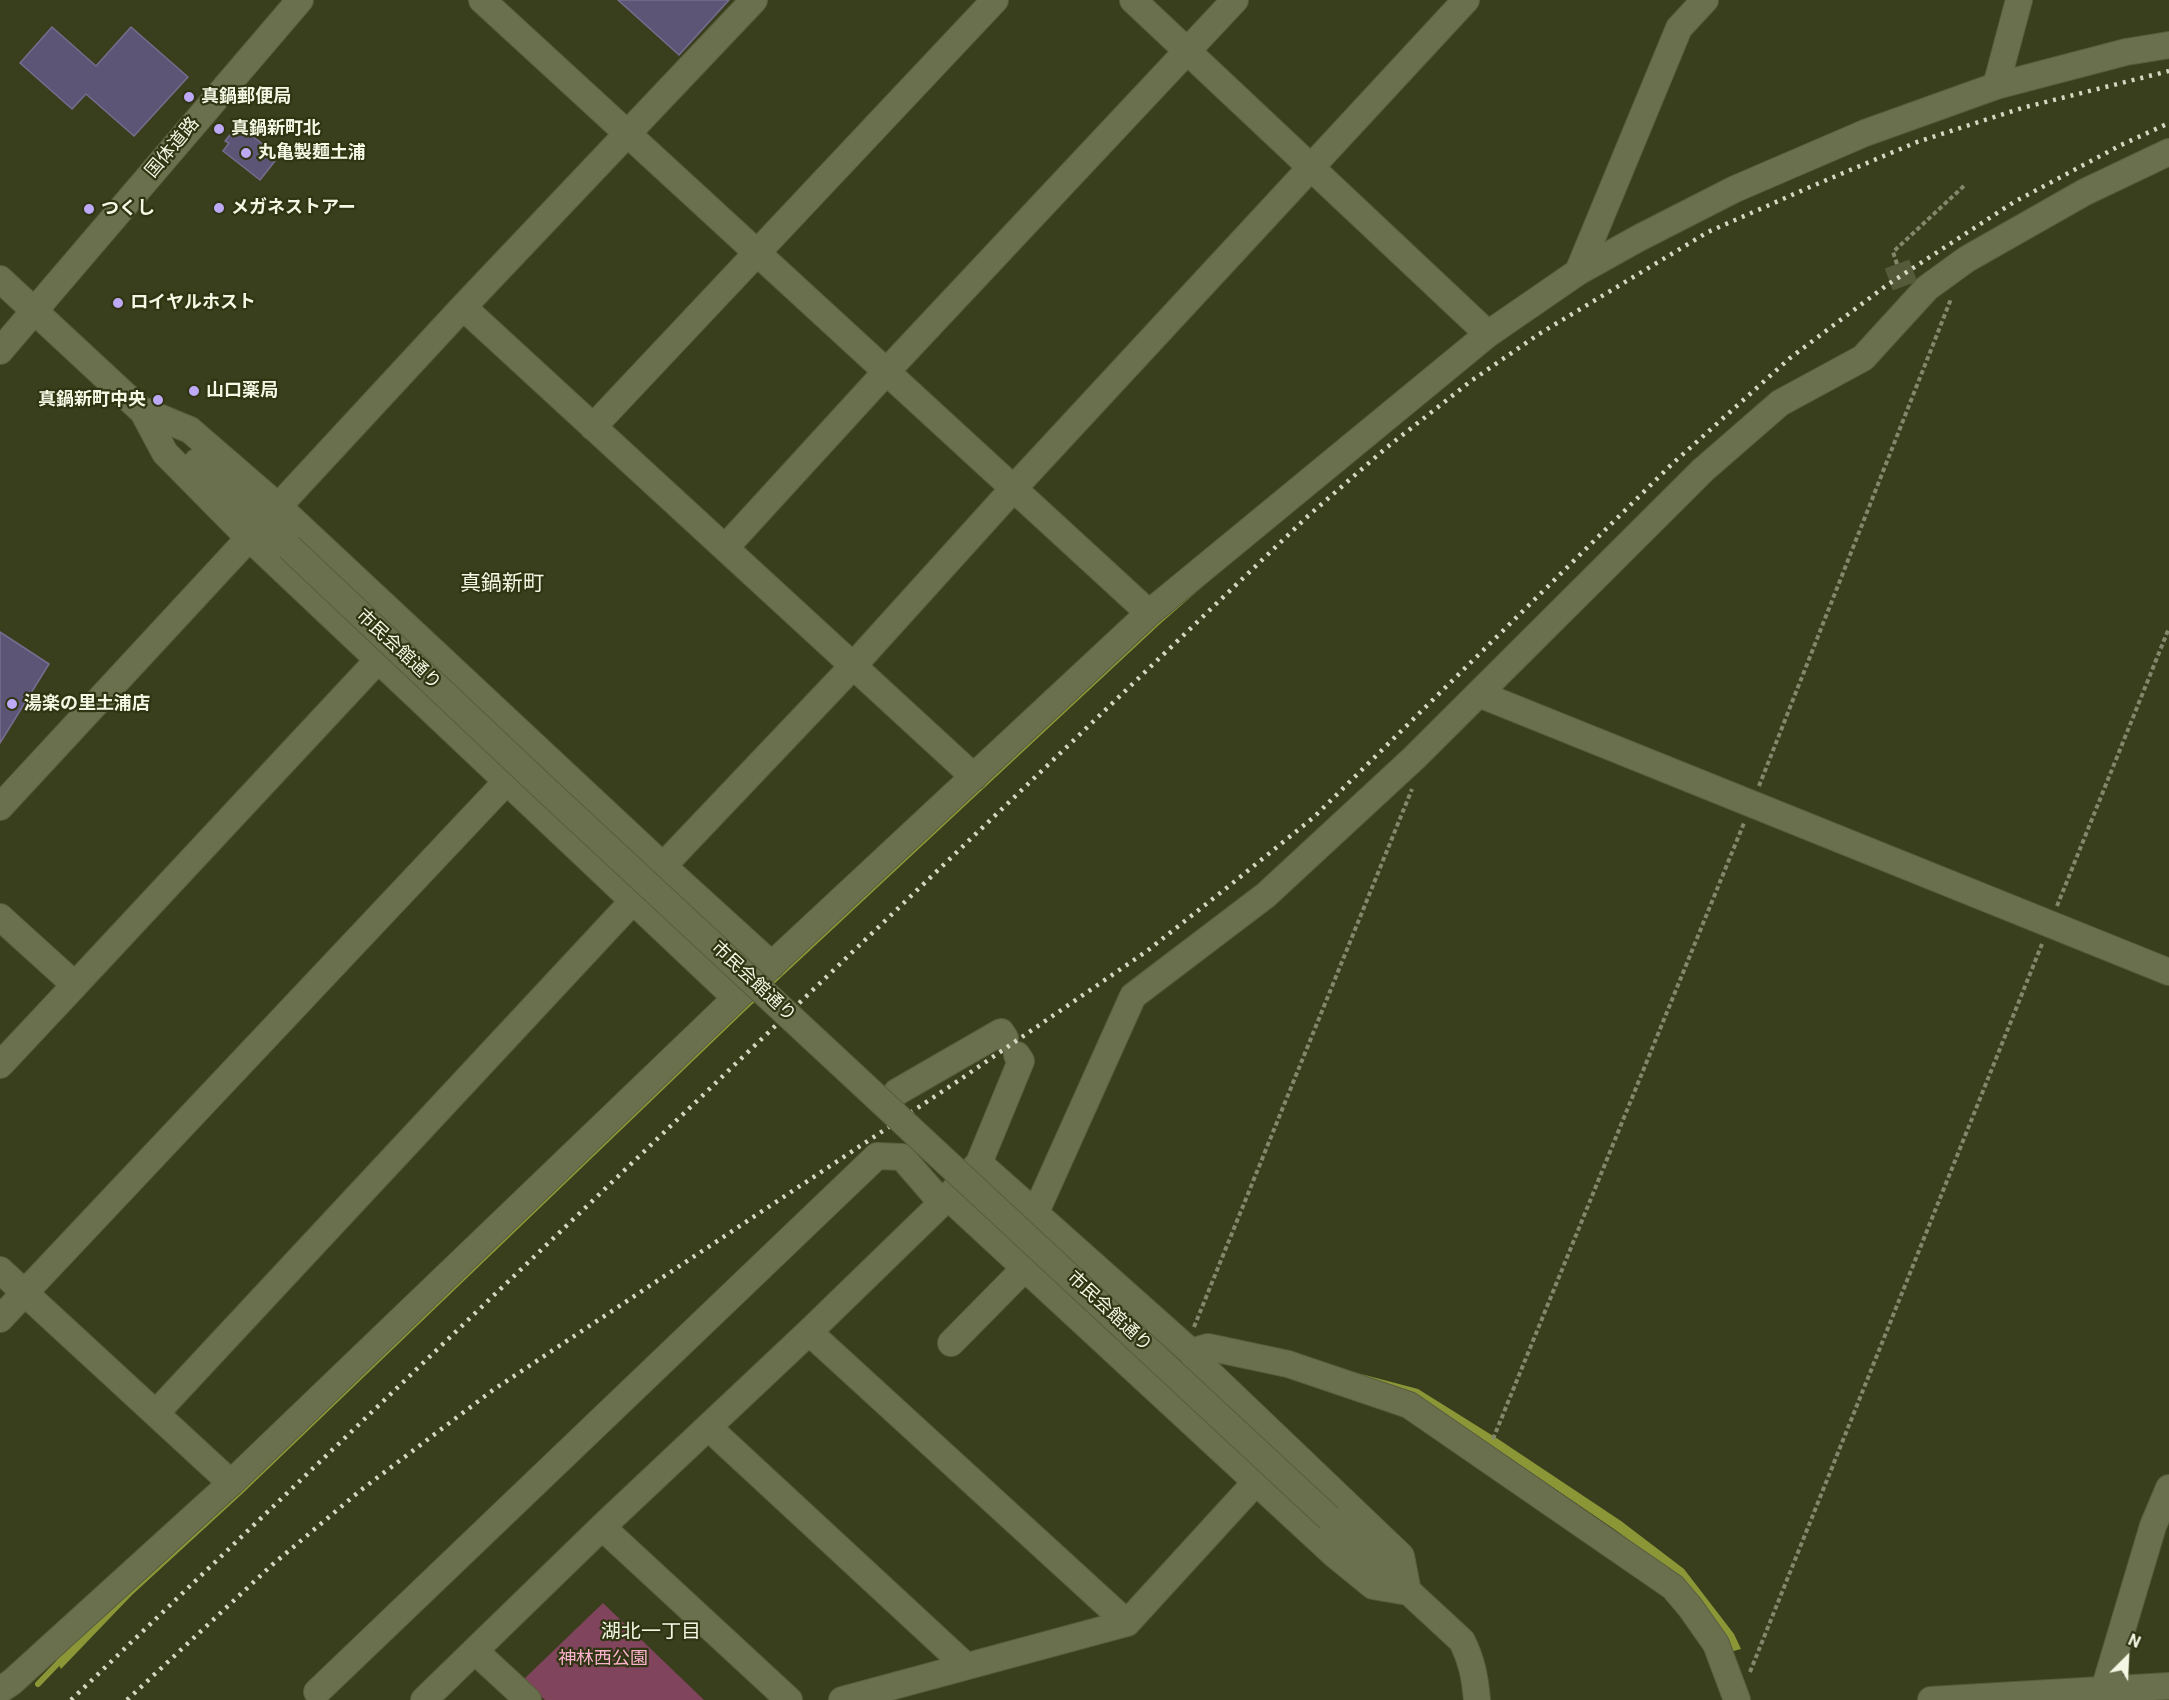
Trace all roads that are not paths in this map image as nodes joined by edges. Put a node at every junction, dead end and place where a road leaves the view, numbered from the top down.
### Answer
1 (300, 0) edge
2 (482, 0) edge
3 (754, 0) edge
4 (995, 0) edge
5 (1133, 0) edge
6 (1235, 0) edge
7 (1466, 0) edge
8 (1705, 0) edge
9 (2019, 0) edge
10 (2169, 45) edge
11 (1187, 52) junction
12 (1996, 86) junction
13 (628, 135) junction
14 (2169, 152) edge
15 (1312, 168) junction
16 (756, 254) junction
17 (1578, 273) junction
18 (0, 279) edge
19 (463, 307) junction
20 (34, 310) junction
21 (1488, 334) junction
22 (0, 351) edge
23 (886, 372) junction
24 (593, 427) junction
25 (1013, 489) junction
26 (264, 523) junction
27 (725, 548) junction
28 (1149, 613) junction
29 (379, 659) junction
30 (853, 666) junction
31 (1479, 694) junction
32 (974, 777) junction
33 (507, 781) junction
34 (0, 807) edge
35 (663, 866) junction
36 (633, 901) junction
37 (0, 917) edge
38 (772, 965) junction
39 (2169, 972) edge
40 (75, 985) junction
41 (736, 998) junction
42 (0, 1065) edge
43 (897, 1092) dead end
44 (979, 1163) junction
45 (945, 1200) junction
46 (1035, 1214) junction
47 (1026, 1267) junction
48 (0, 1270) edge
49 (24, 1293) junction
50 (0, 1320) edge
51 (809, 1332) junction
52 (951, 1343) dead end
53 (1188, 1350) junction
54 (156, 1413) junction
55 (708, 1427) junction
56 (1256, 1482) junction
57 (231, 1483) junction
58 (2169, 1488) edge
59 (602, 1527) junction
60 (1408, 1592) junction
61 (1127, 1623) junction
62 (475, 1650) junction
63 (966, 1666) junction
64 (4, 1678) edge
65 (2169, 1686) edge
66 (317, 1692) dead end
67 (2100, 1695) edge
68 (424, 1700) edge
69 (528, 1700) edge
70 (789, 1700) edge
71 (842, 1700) edge
72 (1477, 1700) edge
73 (1737, 1700) edge
74 (1931, 1700) edge

1 - 20 street, 国体道路
2 - 13 street
3 - 13 street
4 - 16 street
5 - 11 street
6 - 11 street
7 - 15 street
8 - 17 street
9 - 12 street
10 - 12 street
11 - 15 street
11 - 23 street
12 - 17 street
13 - 16 street
13 - 19 street
14 - 31 street
15 - 21 street
15 - 25 street
16 - 23 street
16 - 24 street
17 - 21 street
18 - 20 street, 市民会館通り
19 - 24 street
19 - 26 street
20 - 22 street, 国体道路
20 - 26 street, 市民会館通り
21 - 28 street
23 - 25 street
23 - 27 street
24 - 27 street
25 - 28 street
25 - 30 street
26 - 29 street
26 - 34 street
26 - 35 street
26 - 60 street, 市民会館通り, bridge
27 - 30 street
28 - 32 street
29 - 33 street
29 - 40 street
30 - 32 street
30 - 35 street
31 - 39 street
31 - 46 street
32 - 38 street
33 - 36 street
33 - 49 street
35 - 38 street
36 - 41 street
36 - 54 street
37 - 40 street
38 - 41 street
40 - 42 street
41 - 57 street
43 - 44 street
44 - 45 street
44 - 46 street
45 - 47 street
45 - 51 street
45 - 66 street
46 - 53 street
47 - 52 street
47 - 56 street
48 - 49 street
49 - 50 street
49 - 54 street
51 - 55 street
51 - 61 street
53 - 60 street
53 - 73 street
54 - 57 street
55 - 59 street
55 - 63 street
56 - 60 street
56 - 61 street
57 - 64 street
58 - 67 street
59 - 62 street
59 - 70 street
60 - 72 street, 市民会館通り
61 - 63 street
62 - 68 street
62 - 69 street
63 - 71 street
65 - 67 street
67 - 74 street

